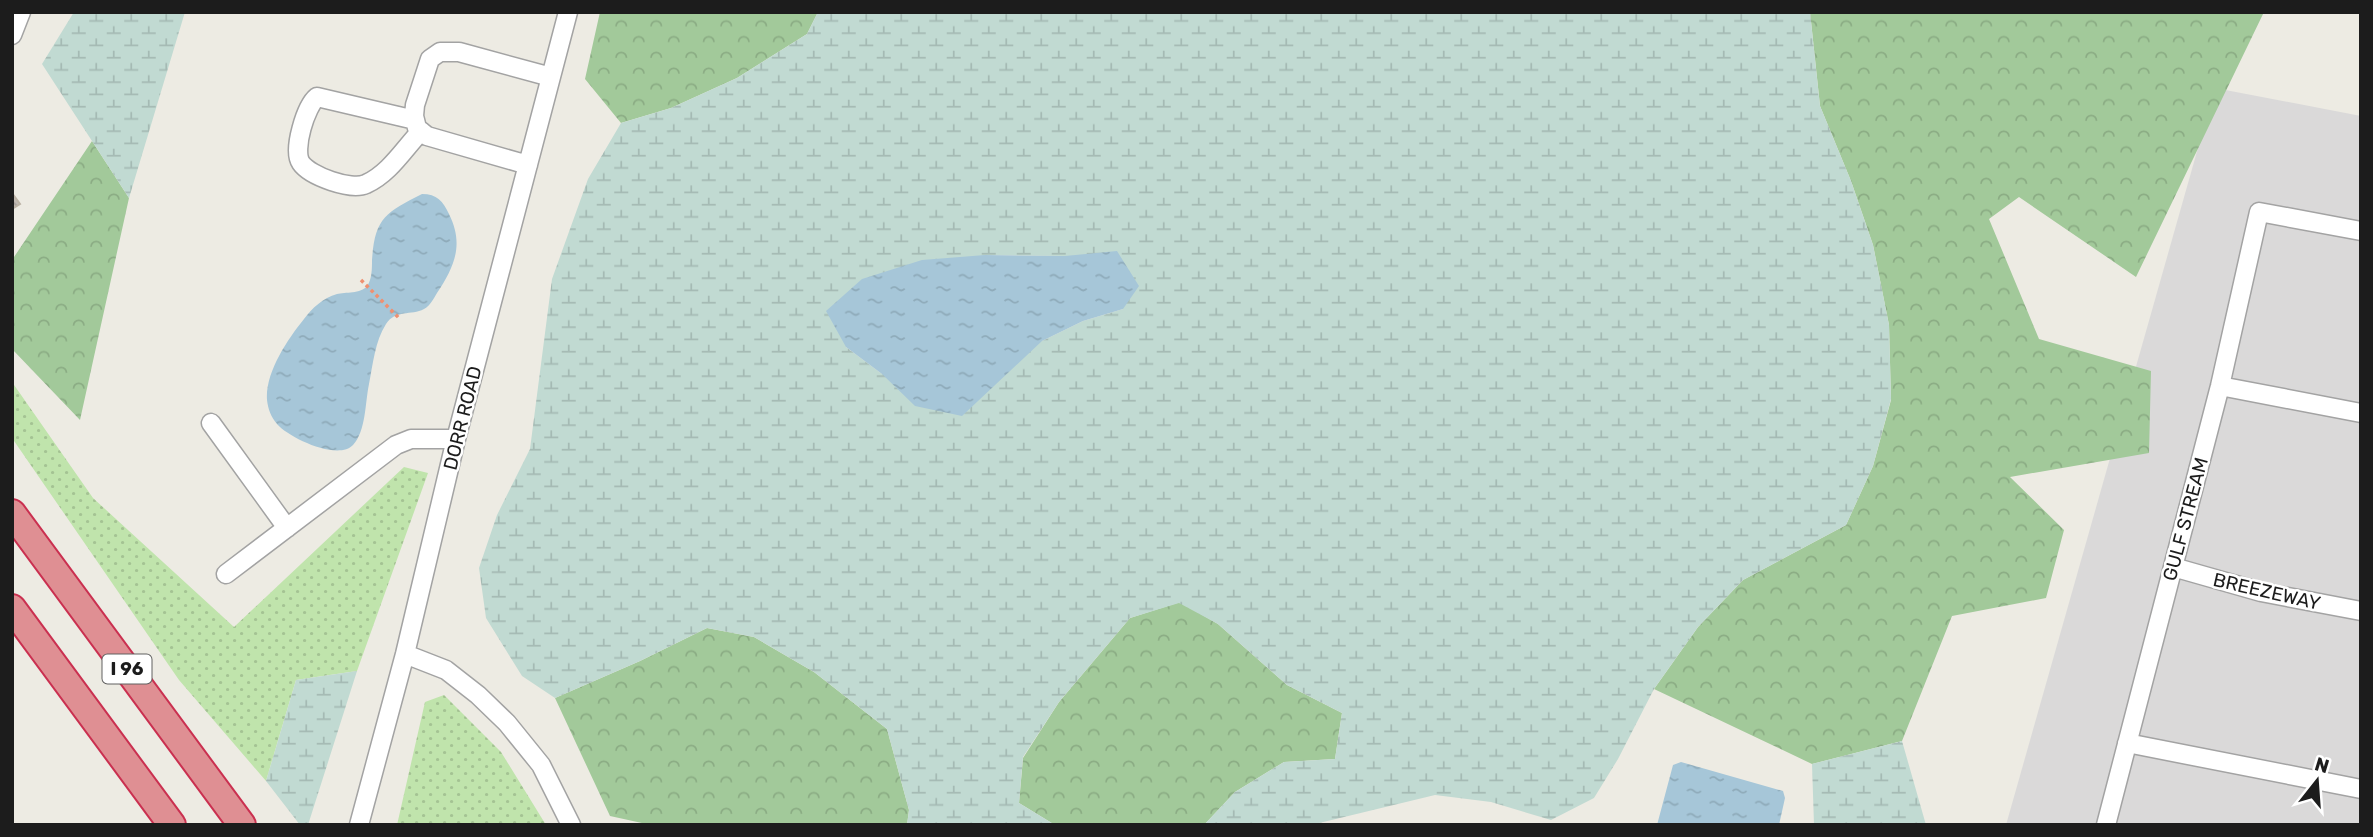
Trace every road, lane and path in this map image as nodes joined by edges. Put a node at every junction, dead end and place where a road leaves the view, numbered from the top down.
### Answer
1 (568, 12) edge
2 (551, 77) junction
3 (418, 126) junction
4 (528, 165) junction
5 (2361, 231) edge
6 (361, 280) dead end
7 (400, 318) dead end
8 (2220, 386) junction
9 (2361, 413) edge
10 (212, 423) dead end
11 (456, 439) junction
12 (12, 513) edge
13 (287, 528) junction
14 (2173, 566) junction
15 (226, 573) dead end
16 (12, 608) edge
17 (2361, 611) edge
18 (405, 654) junction
19 (2127, 743) junction
20 (2361, 789) edge
21 (172, 825) edge
22 (242, 825) edge
23 (359, 825) edge
24 (571, 825) edge
25 (2106, 825) edge

1 - 2 street, DORR ROAD
2 - 3 street
2 - 4 street, DORR ROAD
3 - 3 street
3 - 4 street
4 - 11 street, DORR ROAD
5 - 8 street, GULF STREAM
6 - 7 path
8 - 9 street
8 - 14 street, GULF STREAM
10 - 13 street
11 - 13 street
11 - 18 street, DORR ROAD
12 - 22 highway, I 96
13 - 15 street
14 - 17 street, BREEZEWAY
14 - 19 street, GULF STREAM
16 - 21 highway, I 96
18 - 23 street, DORR ROAD
18 - 24 street
19 - 20 street
19 - 25 street, GULF STREAM

